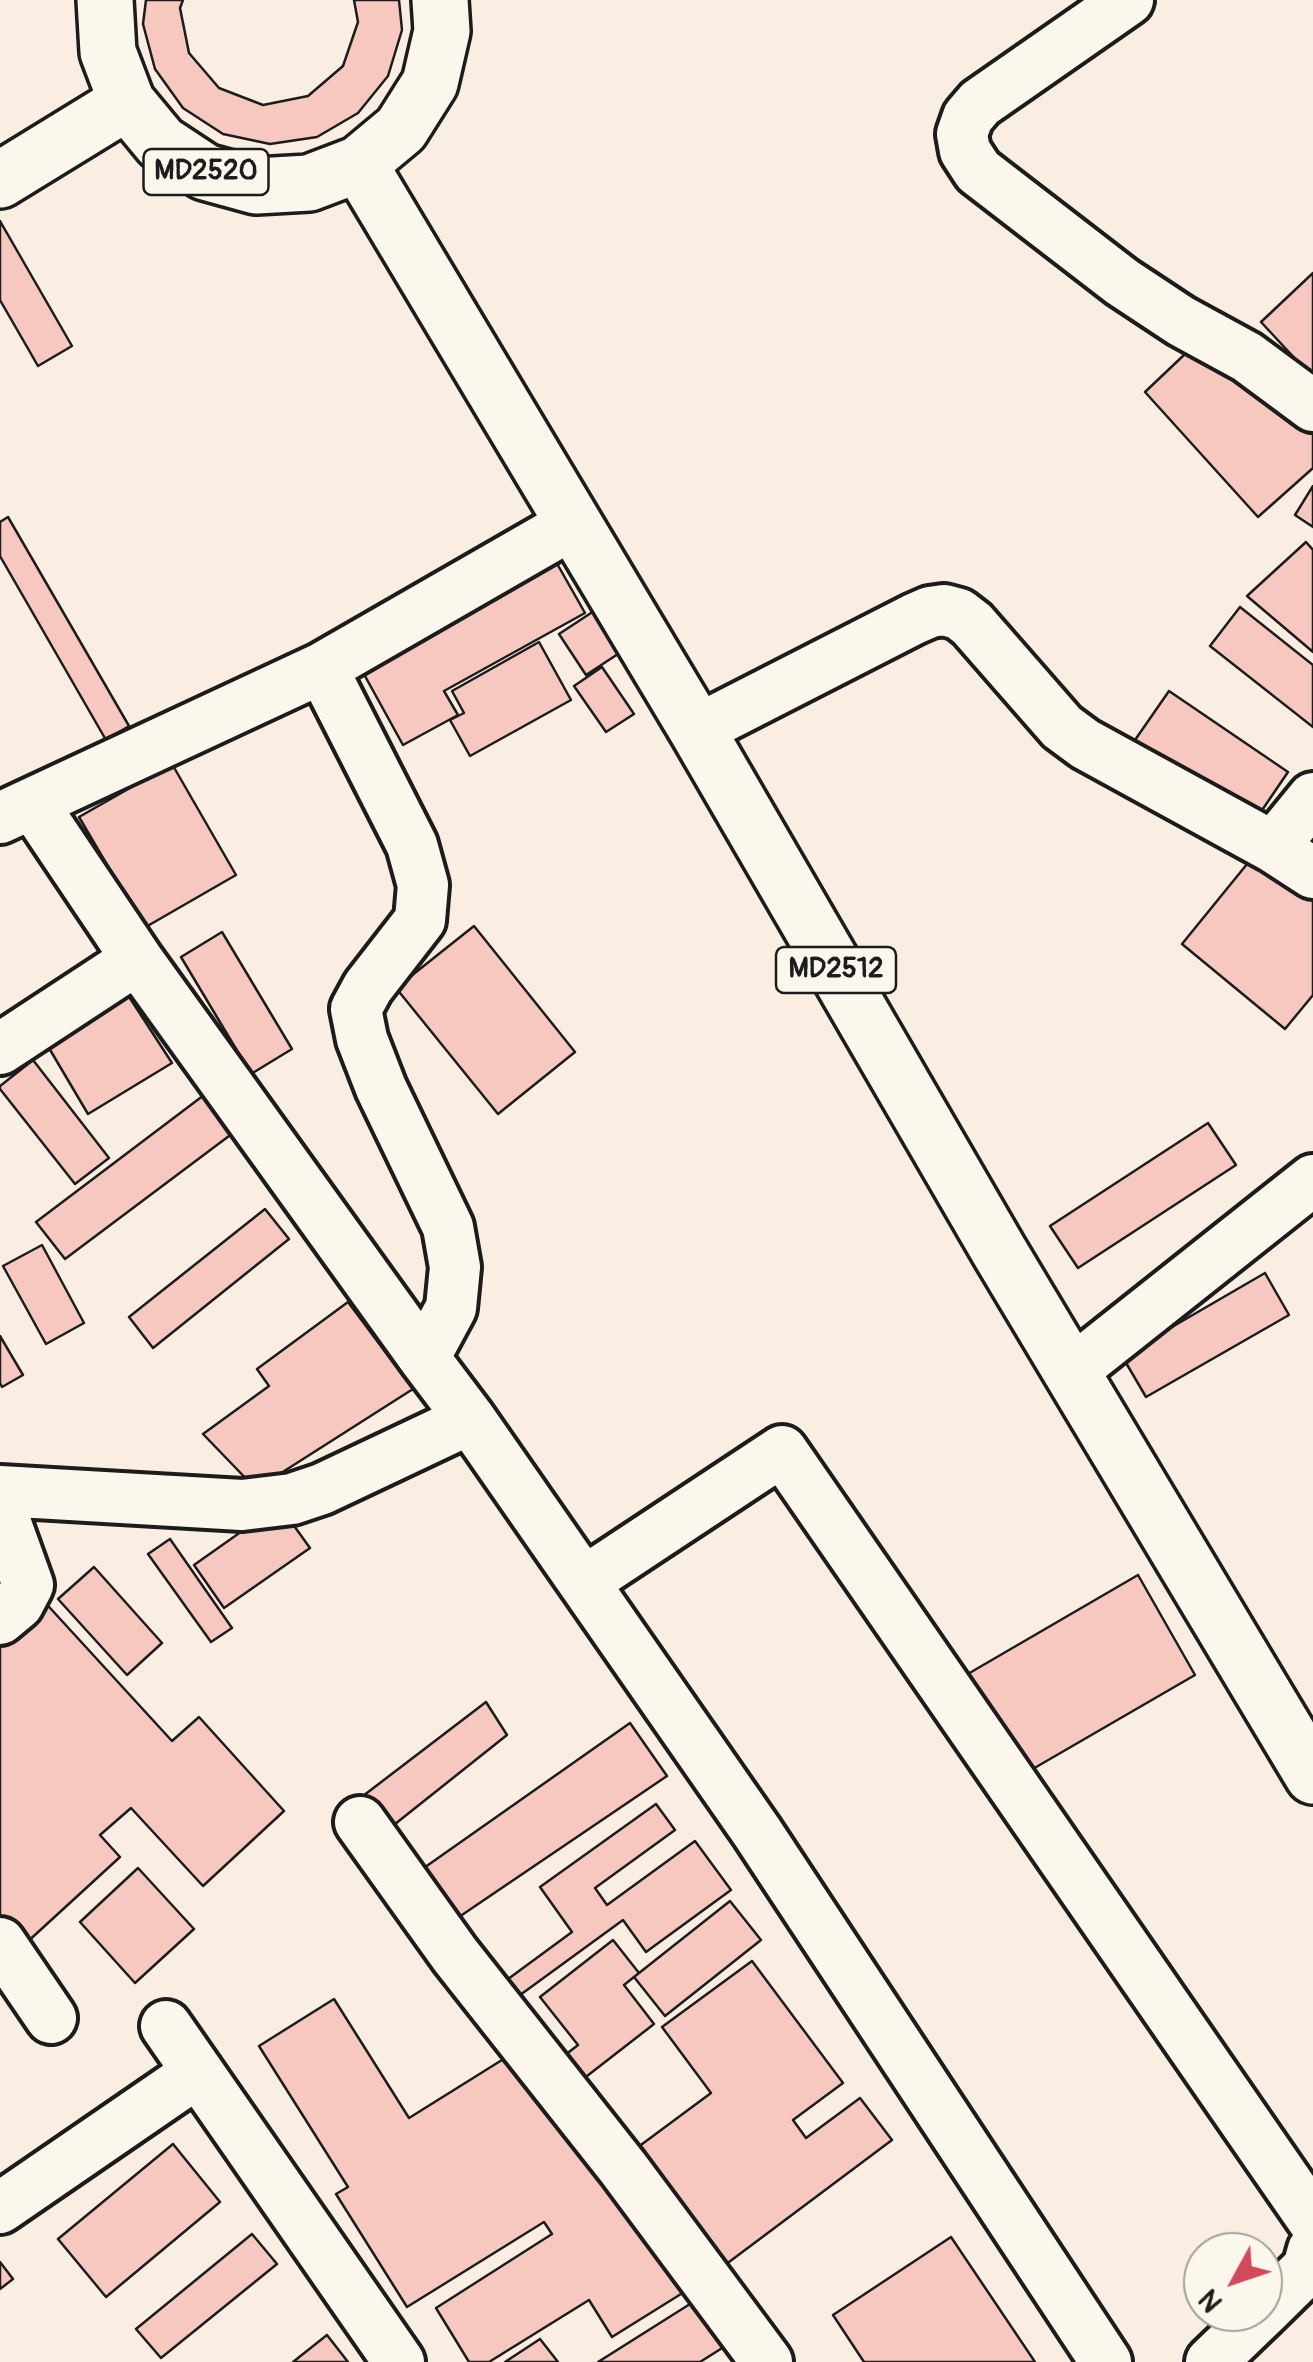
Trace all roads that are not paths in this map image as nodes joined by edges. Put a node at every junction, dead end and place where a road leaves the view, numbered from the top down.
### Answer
1 (104, 0) edge
2 (440, 0) edge
3 (1128, 0) edge
4 (128, 102) junction
5 (359, 164) junction
6 (0, 180) edge
7 (1313, 406) edge
8 (574, 522) junction
9 (322, 668) junction
10 (697, 730) junction
11 (1313, 798) edge
12 (16, 811) edge
13 (1293, 860) edge
14 (137, 959) junction
15 (0, 1049) edge
16 (1313, 1180) edge
17 (424, 1358) junction
18 (1071, 1372) junction
19 (470, 1419) junction
20 (0, 1491) edge
21 (0, 1507) edge
22 (584, 1582) junction
23 (0, 1618) edge
24 (1313, 1776) edge
25 (360, 1822) dead end
26 (0, 1943) edge
27 (51, 2018) dead end
28 (166, 2026) dead end
29 (198, 2072) junction
30 (0, 2208) edge
31 (1313, 2220) edge
32 (1313, 2250) edge
33 (1283, 2292) edge
34 (1242, 2332) edge
35 (400, 2362) edge
36 (768, 2362) edge
37 (1106, 2362) edge
38 (1211, 2362) edge

1 - 4 main road, MD2520
2 - 5 main road, MD2520
3 - 7 street
4 - 5 main road, MD2520
4 - 6 main road
5 - 8 main road, MD2512
8 - 9 street
8 - 10 main road, MD2512
9 - 12 street
9 - 17 street
10 - 13 street
10 - 18 main road, MD2512
11 - 13 street
12 - 14 street
14 - 15 street
14 - 17 street
16 - 18 street
17 - 19 street
18 - 24 main road, MD2512
19 - 20 street
19 - 22 street
21 - 23 street
22 - 31 street
22 - 37 street
25 - 36 street
26 - 27 street
28 - 29 street
29 - 30 street
29 - 35 street
32 - 33 street
34 - 38 street

